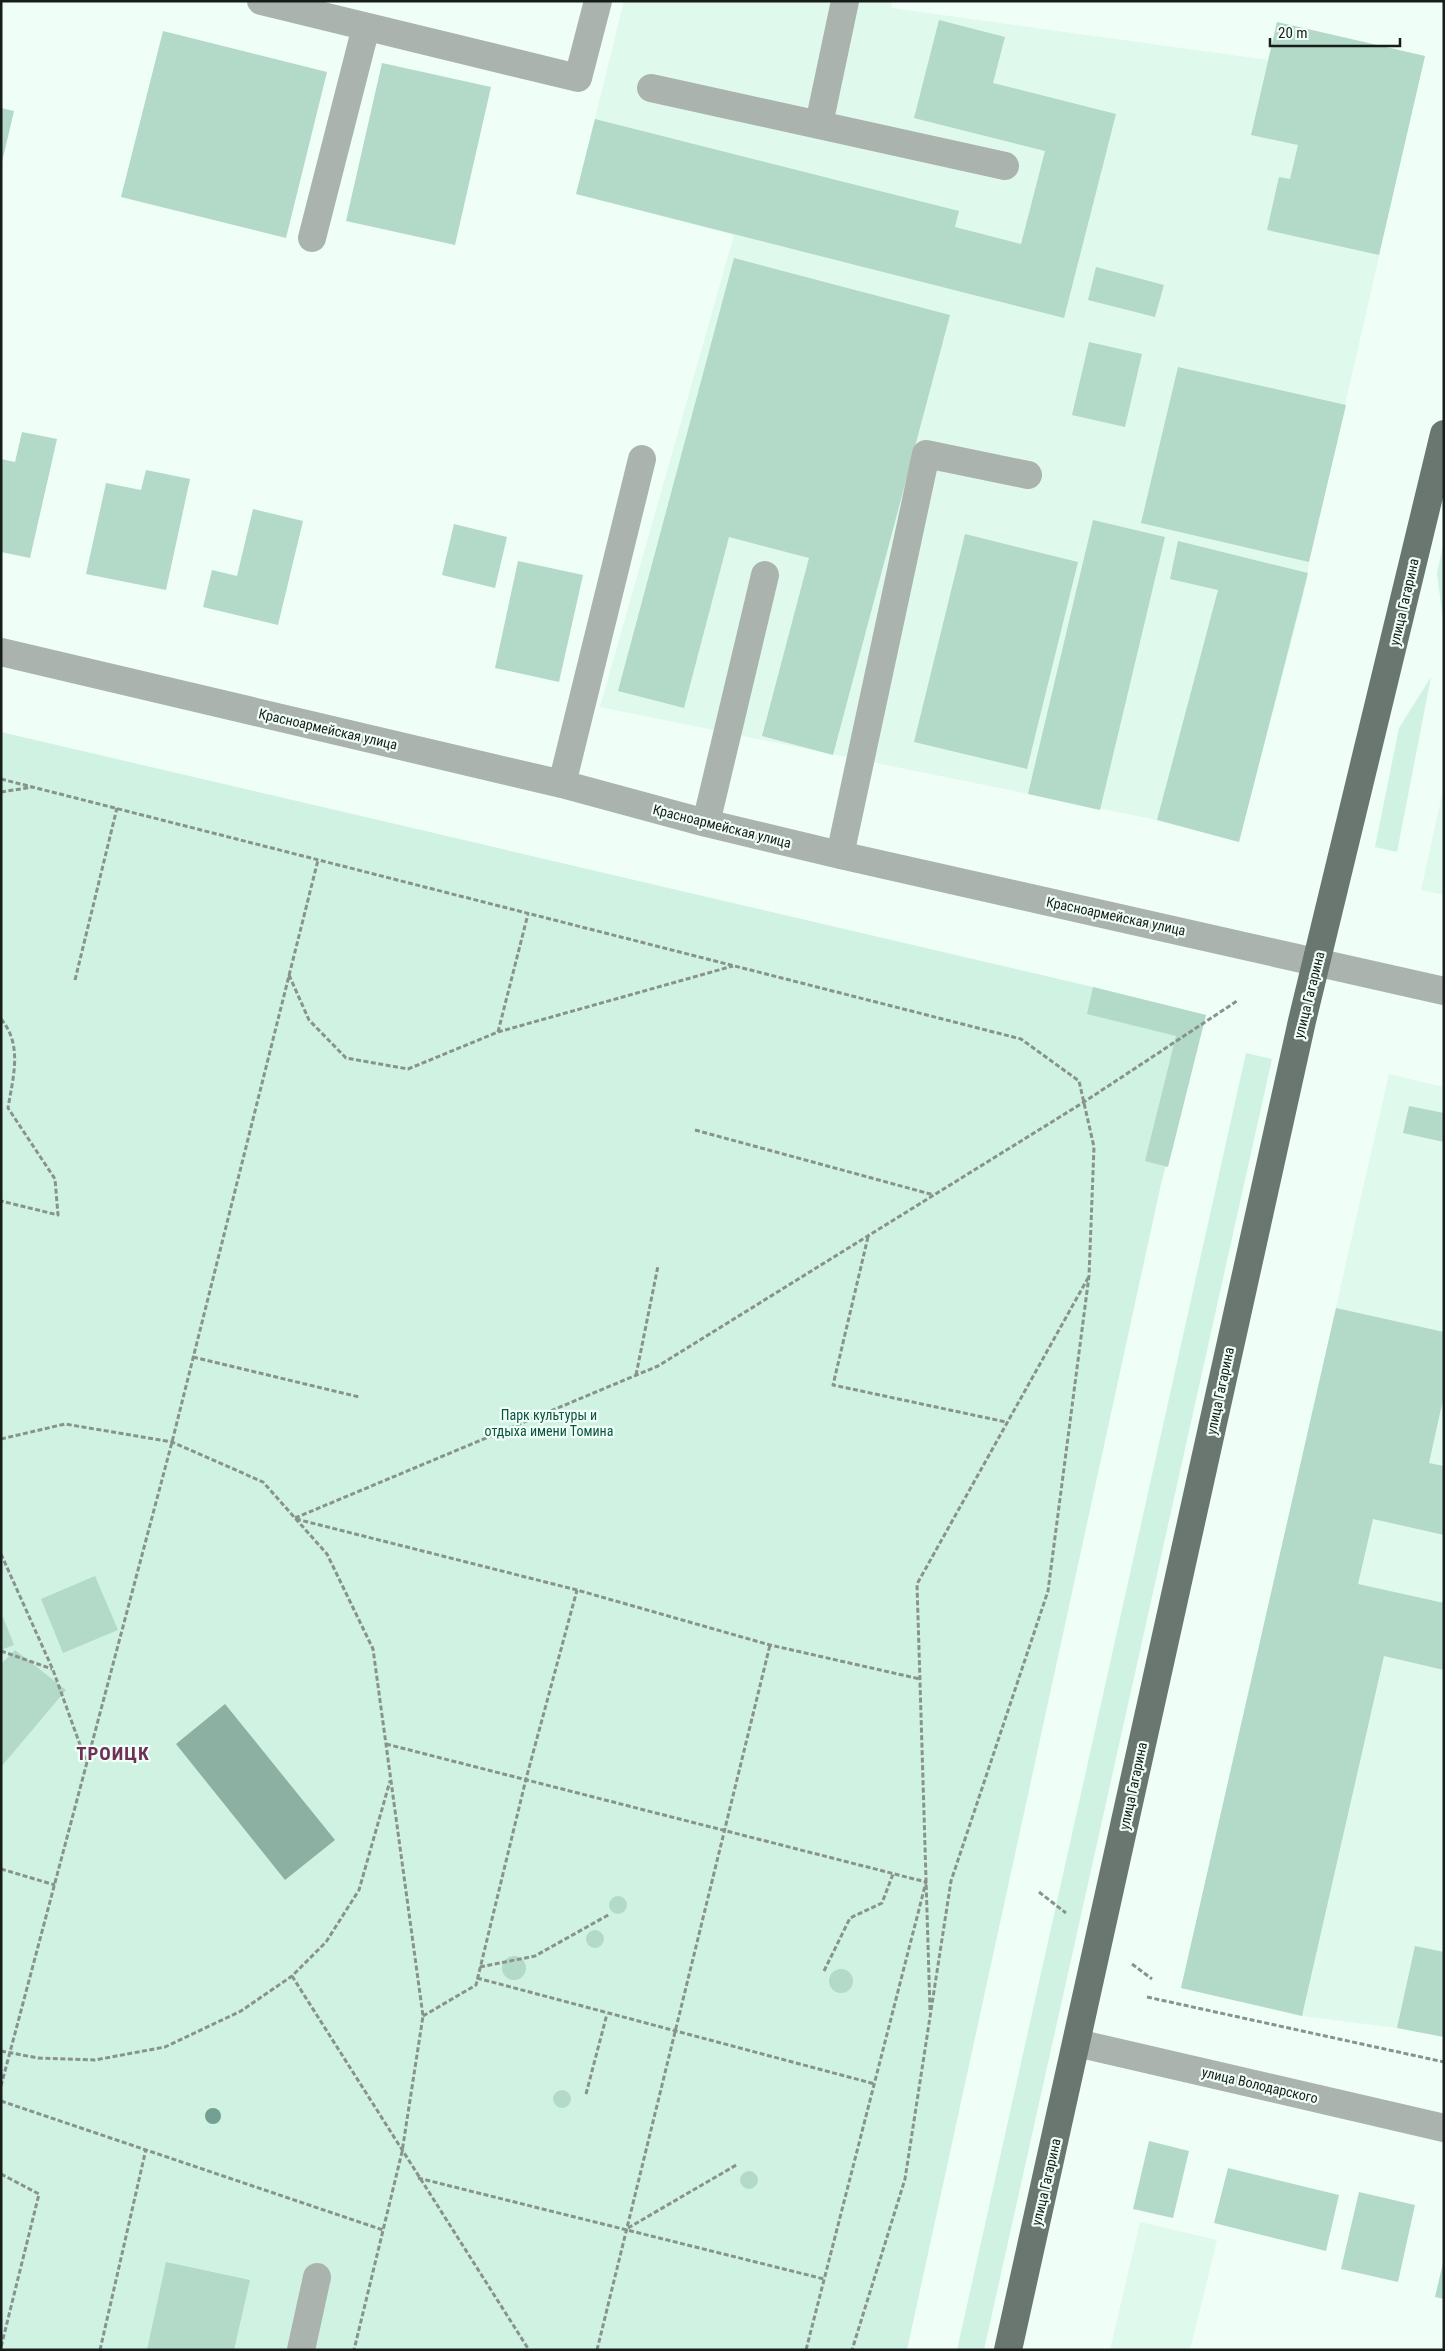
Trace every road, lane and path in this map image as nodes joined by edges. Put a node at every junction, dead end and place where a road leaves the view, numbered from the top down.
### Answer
1 (261, 1) edge
2 (598, 1) edge
3 (845, 1) edge
4 (366, 27) junction
5 (651, 88) dead end
6 (819, 124) junction
7 (1005, 166) dead end
8 (312, 238) dead end
9 (1444, 434) edge
10 (642, 458) dead end
11 (1028, 475) dead end
12 (766, 575) dead end
13 (1, 652) edge
14 (1, 779) edge
15 (562, 784) junction
16 (34, 787) junction
17 (1, 792) edge
18 (117, 808) junction
19 (706, 823) junction
20 (840, 855) junction
21 (318, 860) junction
22 (528, 914) junction
23 (1317, 962) junction
24 (734, 966) junction
25 (289, 975) junction
26 (75, 980) dead end
27 (1444, 991) edge
28 (1237, 1001) dead end
29 (1, 1019) edge
30 (498, 1032) junction
31 (1084, 1102) junction
32 (695, 1130) dead end
33 (934, 1195) junction
34 (1, 1201) edge
35 (868, 1236) junction
36 (658, 1266) dead end
37 (1089, 1276) junction
38 (193, 1357) junction
39 (636, 1375) junction
40 (359, 1398) dead end
41 (1006, 1422) junction
42 (1, 1439) edge
43 (172, 1442) junction
44 (295, 1518) junction
45 (1, 1554) edge
46 (577, 1590) junction
47 (770, 1645) junction
48 (1, 1651) edge
49 (53, 1670) junction
50 (920, 1678) junction
51 (386, 1744) junction
52 (87, 1764) junction
53 (391, 1778) junction
54 (526, 1779) junction
55 (725, 1831) junction
56 (1, 1869) edge
57 (893, 1874) junction
58 (926, 1882) junction
59 (55, 1885) junction
60 (610, 1914) dead end
61 (480, 1967) junction
62 (824, 1971) dead end
63 (292, 1976) junction
64 (477, 1978) junction
65 (1147, 1997) dead end
66 (607, 2014) junction
67 (423, 2016) junction
68 (930, 2018) junction
69 (675, 2032) junction
70 (1077, 2043) junction
71 (1, 2051) edge
72 (10, 2054) junction
73 (1444, 2062) edge
74 (874, 2084) junction
75 (1, 2086) edge
76 (586, 2094) dead end
77 (1, 2101) edge
78 (1444, 2128) edge
79 (146, 2149) junction
80 (402, 2152) junction
81 (738, 2164) dead end
82 (1, 2174) edge
83 (418, 2178) junction
84 (627, 2229) junction
85 (383, 2230) junction
86 (317, 2277) dead end
87 (824, 2279) junction
88 (1, 2347) edge
89 (100, 2350) edge
90 (301, 2350) edge
91 (354, 2350) edge
92 (529, 2350) edge
93 (597, 2350) edge
94 (806, 2350) edge
95 (852, 2350) edge
96 (1008, 2350) edge

1 - 4 street
2 - 4 street
3 - 6 street
4 - 8 street
5 - 6 street
6 - 7 street
9 - 23 main road, улица Гагарина
10 - 15 street
11 - 20 street
12 - 19 street
13 - 15 street, Красноармейская улица
14 - 16 path
15 - 19 street, Красноармейская улица
16 - 17 path
16 - 18 path
18 - 21 path
18 - 26 path
19 - 20 street, Красноармейская улица
20 - 23 street, Красноармейская улица
21 - 22 path
21 - 25 path
22 - 24 path
22 - 30 path
23 - 27 street, Красноармейская улица
23 - 70 main road, улица Гагарина
24 - 30 path
24 - 31 path
25 - 30 path
25 - 38 path
28 - 31 path
29 - 34 path
31 - 33 path
31 - 37 path
32 - 33 path
33 - 35 path
35 - 39 path
35 - 41 path
36 - 39 path
37 - 41 path
37 - 68 path
38 - 40 path
38 - 43 path
39 - 44 path
41 - 50 path
42 - 43 path
43 - 44 path
43 - 52 path
44 - 46 path
44 - 51 path
45 - 49 path
46 - 47 path
46 - 54 path
47 - 50 path
47 - 55 path
48 - 49 path
49 - 52 path
50 - 58 path
51 - 53 path
51 - 54 path
52 - 59 path
53 - 63 path
53 - 67 path
54 - 55 path
54 - 61 path
55 - 57 path
55 - 69 path
56 - 59 path
57 - 58 path
57 - 62 path
58 - 68 path
58 - 74 path
59 - 72 path
60 - 61 path
61 - 64 path
63 - 72 path
63 - 80 path
64 - 66 path
64 - 67 path
65 - 73 path
66 - 69 path
66 - 76 path
67 - 80 path
68 - 95 path
69 - 74 path
69 - 84 path
70 - 78 street, улица Володарского
70 - 96 main road, улица Гагарина
71 - 72 path
72 - 75 path
74 - 87 path
77 - 79 path
79 - 85 path
79 - 89 path
80 - 83 path
80 - 85 path
81 - 84 path
82 - 88 path
83 - 84 path
83 - 92 path
84 - 87 path
84 - 93 path
85 - 91 path
86 - 90 street
87 - 94 path

